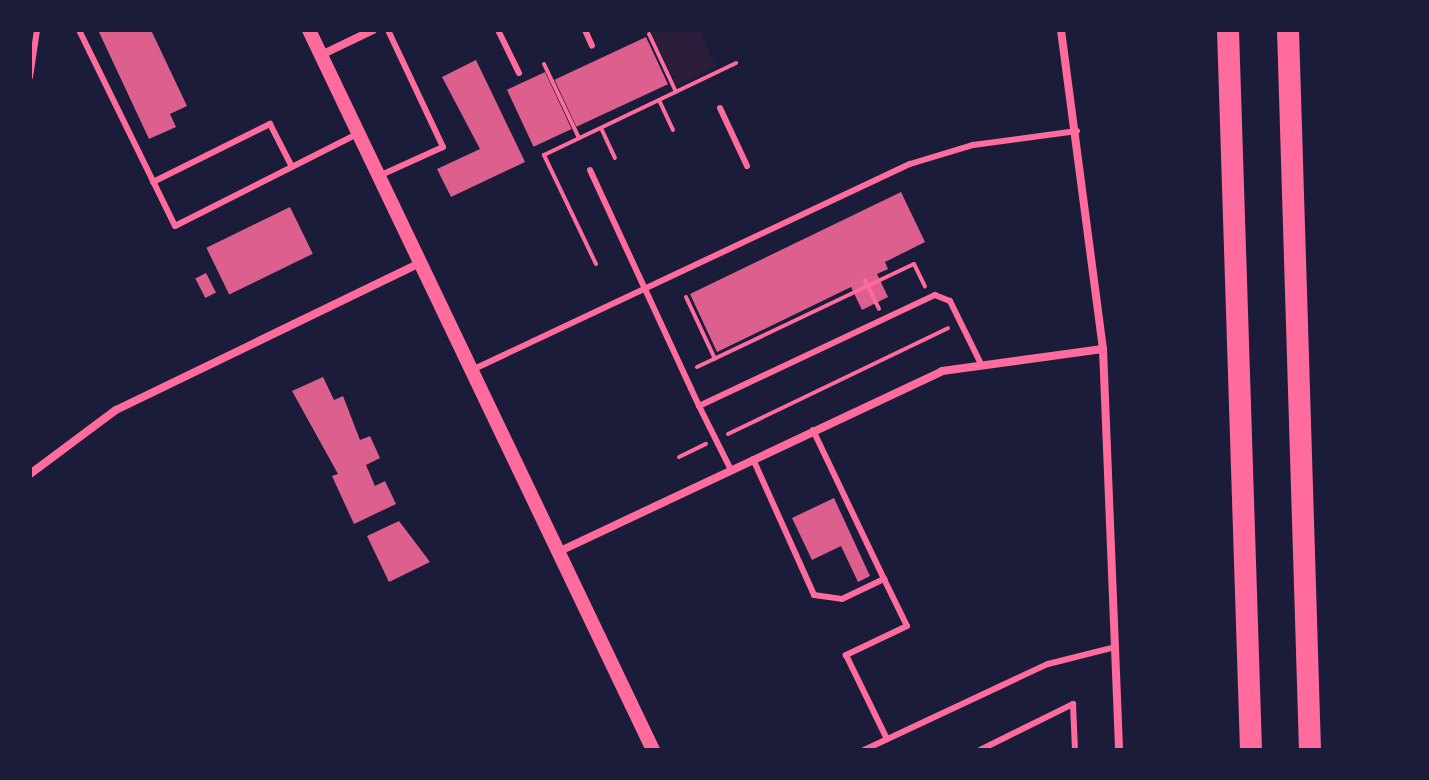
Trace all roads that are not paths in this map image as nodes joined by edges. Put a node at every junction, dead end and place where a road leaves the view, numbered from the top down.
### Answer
1 (37, 30) edge
2 (79, 30) edge
3 (309, 30) edge
4 (373, 30) edge
5 (388, 30) edge
6 (498, 30) edge
7 (585, 30) edge
8 (1061, 30) edge
9 (1228, 30) edge
10 (1288, 30) edge
11 (592, 46) dead end
12 (321, 55) junction
13 (519, 73) dead end
14 (30, 77) edge
15 (720, 108) dead end
16 (1077, 131) junction
17 (357, 134) junction
18 (747, 166) dead end
19 (292, 167) junction
20 (590, 170) dead end
21 (378, 177) junction
22 (153, 182) junction
23 (418, 264) junction
24 (644, 288) junction
25 (1103, 349) junction
26 (980, 362) junction
27 (470, 370) junction
28 (699, 406) junction
29 (813, 430) junction
30 (753, 459) junction
31 (731, 470) junction
32 (30, 474) edge
33 (558, 552) junction
34 (884, 579) junction
35 (1115, 647) junction
36 (887, 739) junction
37 (653, 750) edge
38 (864, 750) edge
39 (980, 750) edge
40 (1075, 750) edge
41 (1119, 750) edge
42 (1251, 750) edge
43 (1310, 750) edge

1 - 14 lane
2 - 22 lane
3 - 12 street
4 - 12 street
5 - 21 lane
6 - 13 lane
7 - 11 lane
8 - 16 street
9 - 42 highway
10 - 43 highway
12 - 17 street
15 - 18 lane
16 - 24 lane
16 - 25 street
17 - 19 lane
17 - 21 street
19 - 22 lane
19 - 22 lane
20 - 24 lane
21 - 23 street
23 - 27 street
23 - 32 street
24 - 27 lane
24 - 28 lane
25 - 26 street
25 - 35 street
26 - 28 lane
26 - 29 street
27 - 33 street
28 - 31 lane
29 - 30 street
29 - 34 lane
30 - 31 street
30 - 34 lane
31 - 33 street
33 - 37 street
34 - 36 lane
35 - 36 lane
35 - 41 street
36 - 38 lane
39 - 40 lane

